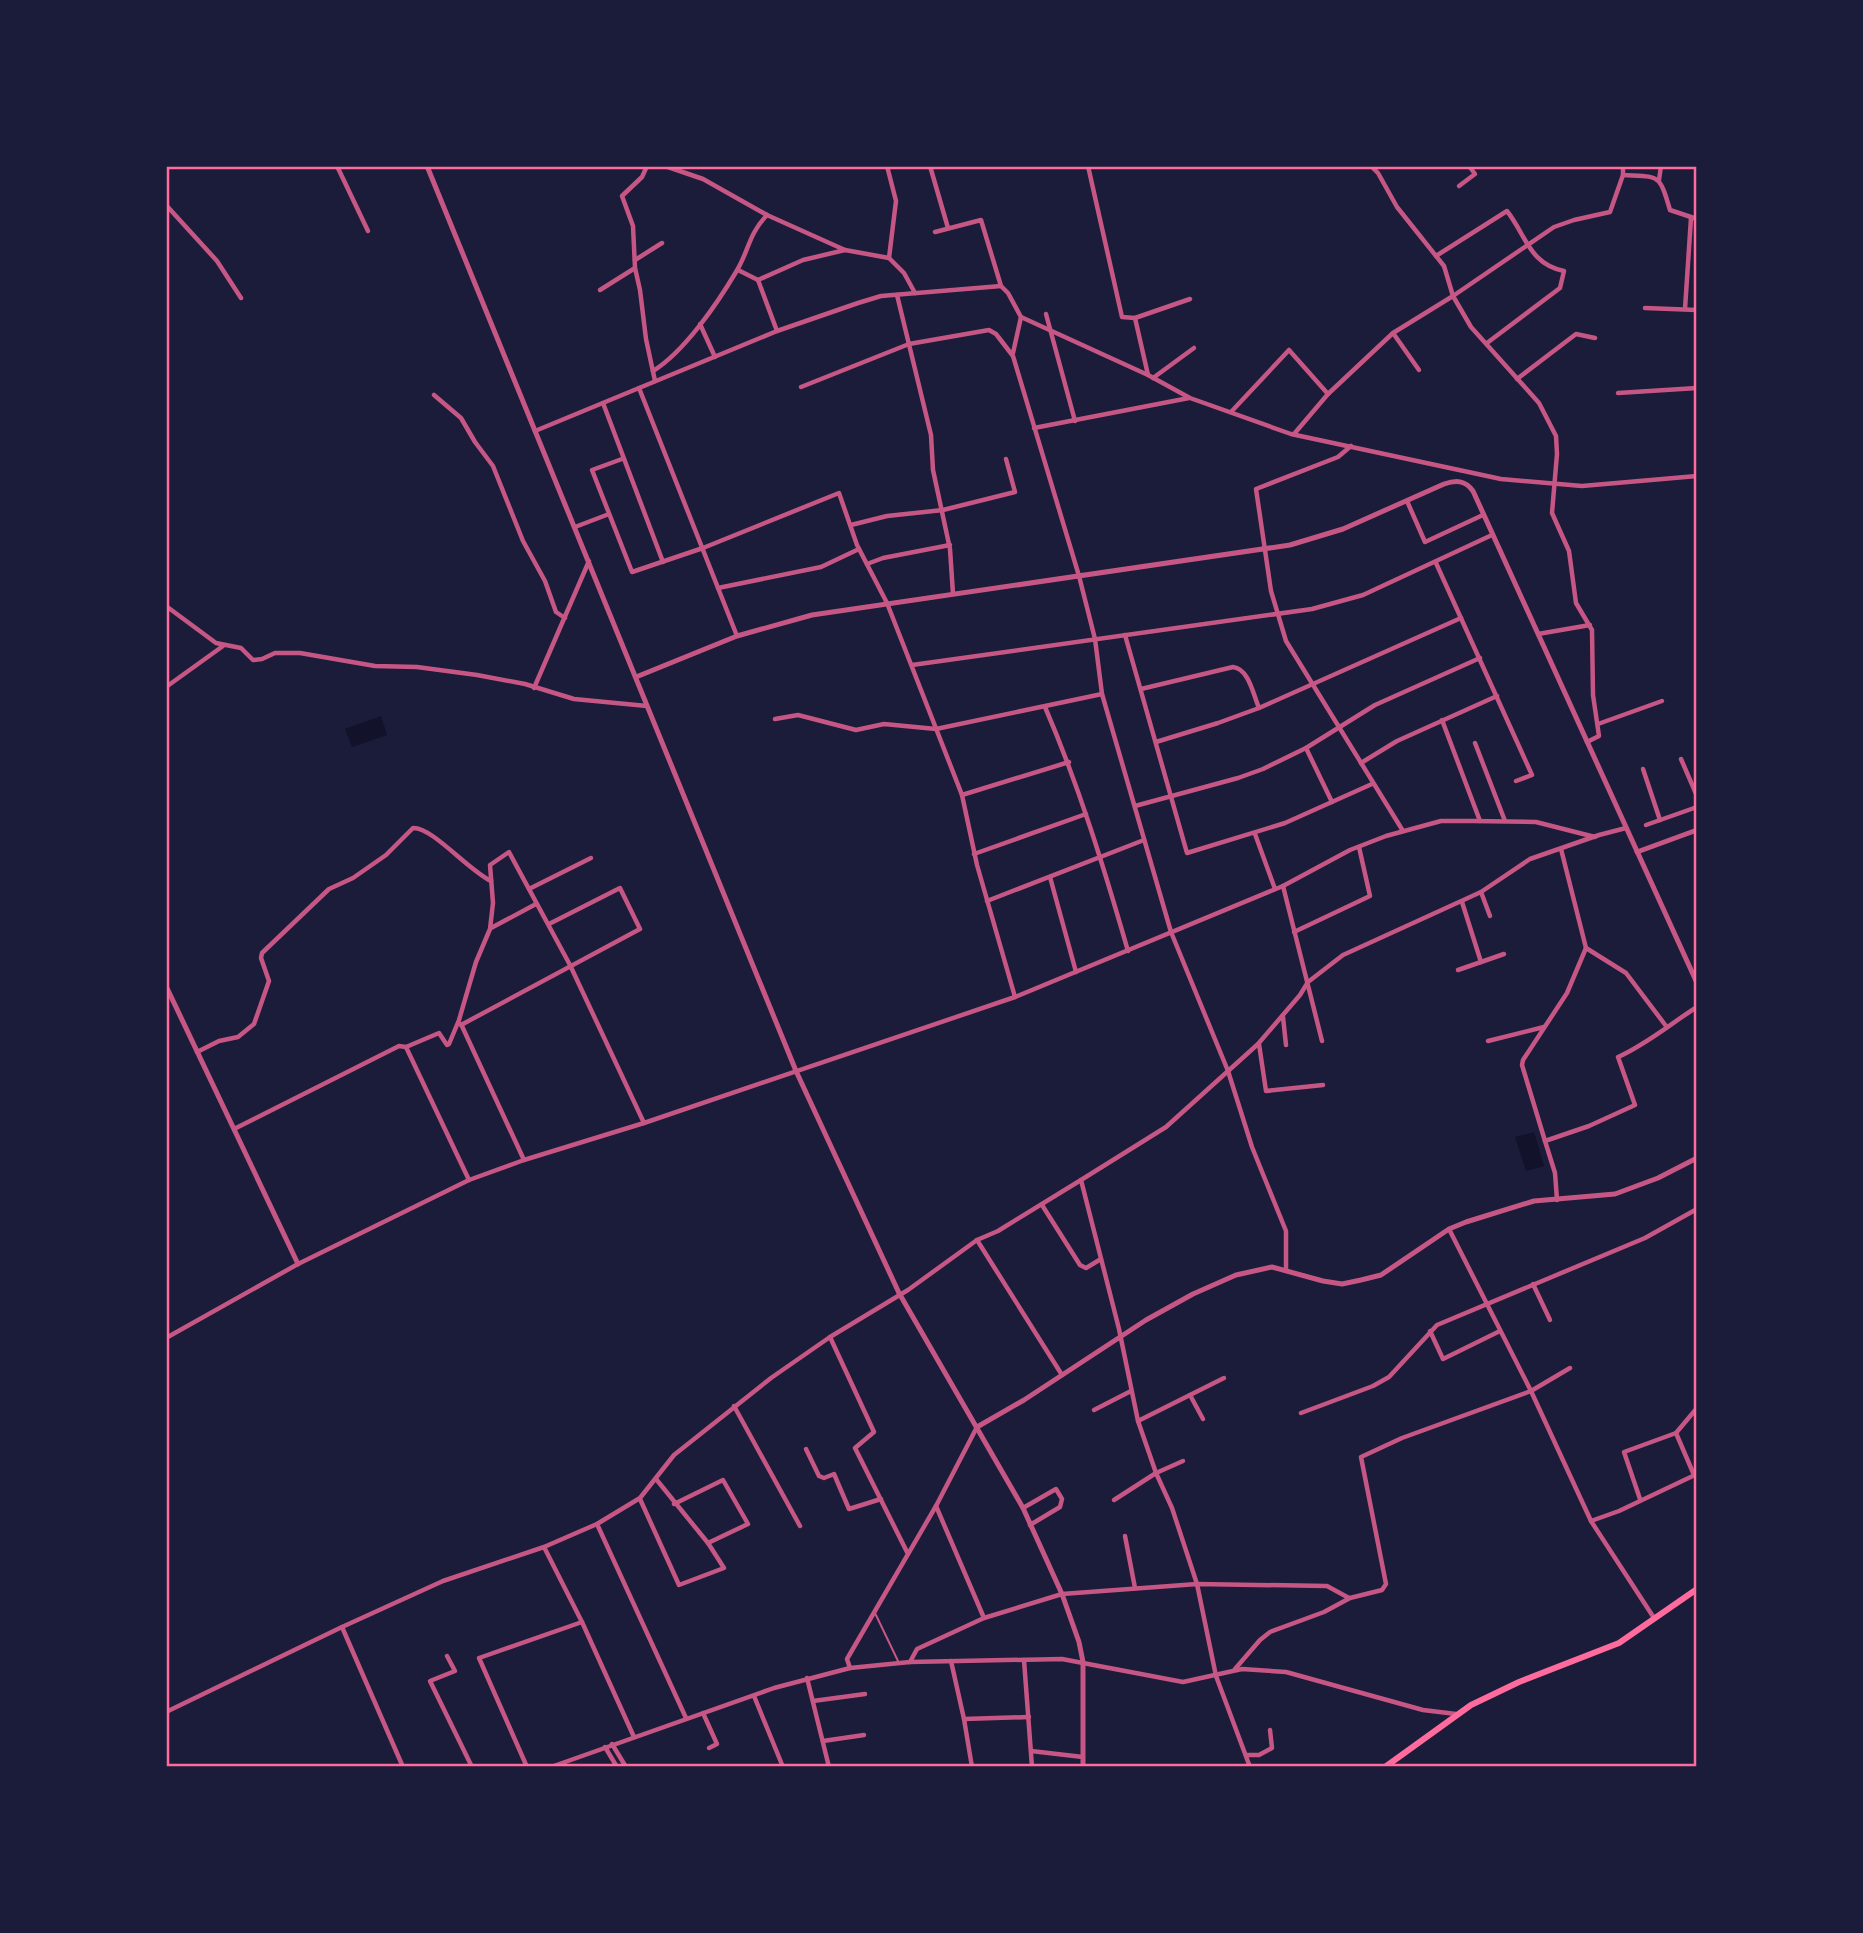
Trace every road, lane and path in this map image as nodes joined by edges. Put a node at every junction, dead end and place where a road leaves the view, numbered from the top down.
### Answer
1 (337, 166) edge
2 (427, 166) edge
3 (647, 166) edge
4 (665, 166) edge
5 (887, 166) edge
6 (930, 166) edge
7 (1088, 166) edge
8 (1371, 166) edge
9 (1469, 166) edge
10 (1623, 166) edge
11 (1661, 166) edge
12 (1623, 174) junction
13 (1659, 180) junction
14 (1459, 186) dead end
15 (166, 205) edge
16 (767, 215) junction
17 (1694, 219) edge
18 (948, 228) junction
19 (368, 231) dead end
20 (935, 232) dead end
21 (662, 243) dead end
22 (1527, 244) junction
23 (845, 250) junction
24 (1436, 256) junction
25 (889, 258) junction
26 (635, 261) junction
27 (635, 268) junction
28 (738, 270) junction
29 (758, 280) junction
30 (1002, 286) junction
31 (600, 290) dead end
32 (915, 293) junction
33 (897, 295) junction
34 (1454, 296) junction
35 (241, 298) dead end
36 (1190, 299) dead end
37 (1645, 308) dead end
38 (1685, 309) junction
39 (1697, 310) edge
40 (1046, 314) dead end
41 (1021, 317) junction
42 (1135, 318) junction
43 (700, 323) junction
44 (1050, 330) junction
45 (777, 331) junction
46 (1393, 333) junction
47 (1595, 338) dead end
48 (1487, 343) junction
49 (909, 344) junction
50 (1194, 348) dead end
51 (715, 356) junction
52 (1013, 356) junction
53 (1419, 370) dead end
54 (653, 371) junction
55 (1150, 377) junction
56 (1517, 379) junction
57 (655, 381) junction
58 (801, 387) dead end
59 (639, 388) junction
60 (1697, 388) edge
61 (1618, 393) dead end
62 (1328, 394) junction
63 (434, 395) dead end
64 (1190, 398) junction
65 (603, 403) junction
66 (1231, 412) junction
67 (1075, 421) junction
68 (1034, 428) junction
69 (535, 431) junction
70 (1294, 435) junction
71 (1352, 446) junction
72 (622, 458) junction
73 (1006, 459) dead end
74 (1697, 476) edge
75 (1555, 482) junction
76 (1406, 501) junction
77 (943, 510) junction
78 (609, 514) junction
79 (1483, 515) junction
80 (850, 525) junction
81 (575, 527) junction
82 (1492, 535) junction
83 (950, 545) junction
84 (703, 548) junction
85 (859, 549) junction
86 (1265, 550) junction
87 (589, 561) junction
88 (663, 562) junction
89 (1436, 562) junction
90 (867, 564) junction
91 (1079, 576) junction
92 (718, 588) junction
93 (953, 594) junction
94 (887, 603) junction
95 (166, 607) edge
96 (1276, 614) junction
97 (565, 618) junction
98 (1461, 618) junction
99 (1590, 625) junction
100 (1537, 634) junction
101 (1125, 635) junction
102 (737, 636) junction
103 (1095, 639) junction
104 (223, 646) junction
105 (1480, 658) junction
106 (912, 665) junction
107 (636, 677) junction
108 (1312, 684) junction
109 (166, 687) edge
110 (534, 688) junction
111 (1141, 689) junction
112 (1102, 694) junction
113 (1497, 696) junction
114 (1661, 701) dead end
115 (648, 706) junction
116 (1045, 706) junction
117 (1259, 708) junction
118 (775, 719) dead end
119 (1442, 720) junction
120 (1598, 724) junction
121 (1339, 728) junction
122 (936, 729) junction
123 (1156, 742) junction
124 (1587, 742) junction
125 (1475, 743) dead end
126 (1306, 748) junction
127 (1681, 759) dead end
128 (1069, 762) junction
129 (1361, 763) junction
130 (1643, 769) dead end
131 (1516, 781) dead end
132 (1372, 783) junction
133 (962, 795) junction
134 (1697, 796) edge
135 (1171, 797) junction
136 (1332, 802) junction
137 (1135, 806) junction
138 (1697, 807) edge
139 (1086, 814) junction
140 (1660, 820) junction
141 (1480, 821) junction
142 (1506, 821) junction
143 (1646, 825) dead end
144 (1626, 828) junction
145 (1697, 830) edge
146 (1403, 831) junction
147 (1255, 834) junction
148 (1595, 836) junction
149 (1144, 840) junction
150 (1359, 847) junction
151 (1561, 849) junction
152 (1637, 852) junction
153 (974, 854) junction
154 (1100, 855) junction
155 (592, 858) dead end
156 (1050, 877) junction
157 (491, 881) junction
158 (1283, 886) junction
159 (529, 889) junction
160 (1275, 889) junction
161 (1481, 892) junction
162 (987, 901) junction
163 (1462, 902) junction
164 (536, 904) junction
165 (1490, 916) dead end
166 (549, 924) junction
167 (491, 929) junction
168 (1171, 932) junction
169 (1294, 932) junction
170 (1586, 948) junction
171 (1128, 951) junction
172 (1504, 954) dead end
173 (1481, 962) junction
174 (570, 965) junction
175 (1458, 970) dead end
176 (1076, 972) junction
177 (1308, 982) junction
178 (1697, 984) edge
179 (166, 986) edge
180 (1015, 997) junction
181 (1697, 1007) edge
182 (1283, 1016) junction
183 (460, 1022) junction
184 (1666, 1026) junction
185 (1545, 1027) junction
186 (1322, 1041) dead end
187 (1488, 1041) dead end
188 (1258, 1044) junction
189 (1286, 1045) dead end
190 (406, 1047) junction
191 (197, 1052) junction
192 (796, 1071) junction
193 (1228, 1071) junction
194 (1323, 1085) dead end
195 (644, 1123) junction
196 (234, 1129) junction
197 (1545, 1141) junction
198 (1697, 1158) edge
199 (524, 1160) junction
200 (469, 1180) junction
201 (1081, 1180) junction
202 (1557, 1200) junction
203 (1042, 1205) junction
204 (1697, 1209) edge
205 (1449, 1229) junction
206 (977, 1240) junction
207 (1101, 1259) junction
208 (298, 1264) junction
209 (1286, 1270) junction
210 (1533, 1284) junction
211 (900, 1293) junction
212 (1486, 1304) junction
213 (1550, 1320) dead end
214 (1430, 1331) junction
215 (1500, 1331) junction
216 (1120, 1336) junction
217 (830, 1337) junction
218 (166, 1338) edge
219 (1570, 1368) dead end
220 (1062, 1375) junction
221 (1224, 1378) dead end
222 (1131, 1391) junction
223 (1531, 1391) junction
224 (1190, 1395) junction
225 (734, 1406) junction
226 (1697, 1408) edge
227 (1094, 1410) dead end
228 (1301, 1413) dead end
229 (1203, 1419) dead end
230 (1139, 1421) junction
231 (977, 1427) junction
232 (1676, 1433) junction
233 (806, 1448) dead end
234 (1183, 1461) dead end
235 (1156, 1474) junction
236 (1695, 1474) edge
237 (656, 1479) junction
238 (640, 1498) junction
239 (881, 1499) junction
240 (1640, 1499) junction
241 (1114, 1500) dead end
242 (674, 1504) junction
243 (936, 1506) junction
244 (1023, 1508) junction
245 (1591, 1521) junction
246 (597, 1524) junction
247 (1030, 1525) junction
248 (800, 1526) dead end
249 (1125, 1536) dead end
250 (708, 1544) junction
251 (544, 1547) junction
252 (907, 1553) junction
253 (1197, 1584) junction
254 (1135, 1588) junction
255 (1697, 1589) edge
256 (1062, 1594) junction
257 (1350, 1598) junction
258 (874, 1612) junction
259 (984, 1618) junction
260 (1654, 1618) junction
261 (582, 1622) junction
262 (342, 1627) junction
263 (447, 1656) dead end
264 (1024, 1660) junction
265 (951, 1661) junction
266 (899, 1662) junction
267 (910, 1662) junction
268 (1083, 1662) junction
269 (850, 1668) junction
270 (1235, 1670) junction
271 (1216, 1676) junction
272 (807, 1678) junction
273 (865, 1694) dead end
274 (754, 1696) junction
275 (813, 1701) junction
276 (166, 1712) edge
277 (703, 1713) junction
278 (1456, 1714) junction
279 (1029, 1717) junction
280 (686, 1718) junction
281 (964, 1719) junction
282 (1270, 1730) dead end
283 (864, 1735) dead end
284 (634, 1737) junction
285 (822, 1741) junction
286 (612, 1744) junction
287 (605, 1747) junction
288 (709, 1748) dead end
289 (1031, 1751) junction
290 (1246, 1755) junction
291 (1083, 1757) junction
292 (403, 1767) edge
293 (472, 1767) edge
294 (527, 1767) edge
295 (551, 1767) edge
296 (617, 1767) edge
297 (626, 1767) edge
298 (783, 1767) edge
299 (828, 1767) edge
300 (972, 1767) edge
301 (1032, 1767) edge
302 (1083, 1767) edge
303 (1250, 1767) edge
304 (1385, 1767) edge

1 - 19 street
2 - 69 street
3 - 26 street
4 - 16 street
5 - 25 street
6 - 18 street
7 - 42 street
8 - 24 street
9 - 14 street
10 - 12 street
11 - 13 street
12 - 13 street
12 - 22 street
13 - 17 street
15 - 35 street
16 - 23 street
16 - 28 street
17 - 38 street
18 - 20 street
18 - 30 street
21 - 26 street
22 - 24 street
22 - 34 street
22 - 48 street
23 - 25 street
23 - 29 street
24 - 34 street
25 - 32 street
26 - 27 street
27 - 31 street
27 - 54 street
28 - 29 street
28 - 43 street
29 - 45 street
30 - 32 street
30 - 41 street
32 - 33 street
33 - 45 street
33 - 49 street
34 - 46 street
34 - 48 street
36 - 42 street
37 - 38 street
38 - 39 street
40 - 44 street
41 - 44 street
41 - 52 street
42 - 55 street
43 - 51 street
43 - 54 street
44 - 55 street
44 - 67 street
45 - 51 street
46 - 53 street
46 - 62 street
47 - 56 street
48 - 56 street
49 - 52 street
49 - 58 street
49 - 77 street
50 - 55 street
51 - 57 street
52 - 68 street
54 - 57 street
55 - 64 street
56 - 75 street
57 - 59 street
59 - 65 street
59 - 84 street
60 - 61 street
62 - 66 street
62 - 70 street
63 - 97 street
64 - 66 street
64 - 67 street
65 - 69 street
65 - 72 street
66 - 70 street
67 - 68 street
68 - 91 street
69 - 81 street
70 - 71 street
71 - 75 street
71 - 86 street
72 - 78 street
72 - 88 street
73 - 77 street
74 - 75 street
75 - 99 street
76 - 79 street
76 - 79 street
76 - 86 street
77 - 80 street
77 - 83 street
78 - 81 street
78 - 88 street
79 - 82 street
80 - 84 street
80 - 85 street
81 - 87 street
82 - 89 street
82 - 100 street
83 - 90 street
83 - 93 street
84 - 88 street
84 - 92 street
85 - 90 street
85 - 92 street
86 - 91 street
86 - 96 street
87 - 97 street
87 - 107 street
89 - 96 street
89 - 98 street
90 - 94 street
91 - 93 street
91 - 103 street
92 - 102 street
93 - 94 street
94 - 102 street
94 - 106 street
95 - 104 street
96 - 101 street
96 - 108 street
97 - 110 street
98 - 105 street
98 - 108 street
99 - 100 street
99 - 120 street
100 - 124 street
101 - 103 street
101 - 111 street
102 - 107 street
103 - 106 street
103 - 112 street
104 - 109 street
104 - 110 street
105 - 113 street
105 - 121 street
106 - 122 street
107 - 115 street
108 - 117 street
108 - 121 street
110 - 115 street
111 - 117 street
111 - 123 street
112 - 116 street
112 - 137 street
113 - 119 street
113 - 131 street
114 - 120 street
115 - 192 street
116 - 122 street
116 - 128 street
117 - 123 street
118 - 122 street
119 - 129 street
119 - 141 street
120 - 124 street
121 - 126 street
121 - 129 street
122 - 133 street
123 - 135 street
124 - 144 street
125 - 142 street
126 - 135 street
126 - 136 street
127 - 134 street
128 - 133 street
128 - 139 street
129 - 132 street
130 - 140 street
132 - 136 street
132 - 146 street
133 - 153 street
135 - 137 street
135 - 147 street
136 - 147 street
137 - 149 street
138 - 140 street
139 - 153 street
139 - 154 street
140 - 143 street
141 - 142 street
141 - 146 street
142 - 148 street
144 - 148 street
144 - 152 street
145 - 152 street
146 - 150 street
147 - 160 street
148 - 151 street
149 - 154 street
149 - 168 street
150 - 158 street
150 - 169 street
151 - 161 street
151 - 170 street
152 - 178 street
153 - 162 street
154 - 156 street
154 - 171 street
155 - 159 street
156 - 162 street
156 - 176 street
157 - 159 street
157 - 167 street
157 - 191 street
158 - 160 street
158 - 169 street
159 - 164 street
160 - 168 street
161 - 163 street
161 - 165 street
162 - 180 street
163 - 173 street
163 - 177 street
164 - 166 street
164 - 167 street
166 - 174 street
166 - 174 street
167 - 183 street
168 - 171 street
168 - 193 street
169 - 177 street
170 - 184 street
170 - 185 street
171 - 176 street
172 - 173 street
173 - 175 street
174 - 183 street
174 - 195 street
176 - 180 street
177 - 182 street
177 - 186 street
179 - 191 street
180 - 192 street
181 - 184 street
182 - 188 street
182 - 189 street
183 - 190 street
183 - 199 street
184 - 197 street
185 - 187 street
185 - 197 street
188 - 193 street
188 - 194 street
190 - 196 street
190 - 200 street
191 - 196 street
192 - 195 street
192 - 211 street
193 - 201 street
193 - 209 street
195 - 199 street
196 - 208 street
197 - 202 street
198 - 202 street
199 - 200 street
200 - 208 street
201 - 203 street
201 - 207 street
202 - 205 street
203 - 206 street
203 - 207 street
204 - 210 street
205 - 209 street
205 - 212 street
206 - 211 street
206 - 220 street
207 - 216 street
208 - 218 street
209 - 216 street
210 - 212 street
210 - 213 street
211 - 217 street
211 - 231 street
212 - 214 street
212 - 215 street
214 - 215 street
214 - 228 street
215 - 223 street
216 - 220 street
216 - 222 street
217 - 225 street
217 - 239 street
219 - 223 street
220 - 231 street
221 - 224 street
222 - 227 street
222 - 230 street
223 - 245 street
223 - 257 street
224 - 229 street
224 - 230 street
225 - 237 street
225 - 248 street
226 - 232 street
230 - 235 street
231 - 243 street
231 - 244 street
232 - 236 street
232 - 240 street
233 - 239 street
234 - 235 street
235 - 241 street
235 - 253 street
236 - 240 street
237 - 238 street
237 - 242 street
238 - 246 street
238 - 250 street
239 - 252 street
240 - 245 street
242 - 250 street
242 - 250 street
243 - 252 street
243 - 259 street
244 - 247 street
244 - 247 street
245 - 260 street
246 - 251 street
246 - 280 street
247 - 256 street
249 - 254 street
251 - 261 street
251 - 262 street
252 - 258 street
253 - 254 street
253 - 257 street
253 - 271 street
254 - 256 street
255 - 260 main road
256 - 259 street
256 - 268 street
257 - 270 street
258 - 266 lane
258 - 269 street
259 - 267 street
260 - 278 main road
261 - 284 street
261 - 294 street
262 - 276 street
262 - 292 street
263 - 293 street
264 - 265 street
264 - 268 street
264 - 279 street
265 - 267 street
265 - 281 street
266 - 267 street
266 - 269 street
268 - 271 street
268 - 291 street
269 - 272 street
270 - 271 street
270 - 278 street
271 - 290 street
272 - 274 street
272 - 275 street
273 - 275 street
274 - 277 street
274 - 298 street
275 - 285 street
277 - 280 street
277 - 288 street
278 - 304 main road
279 - 281 street
279 - 289 street
280 - 284 street
281 - 300 street
282 - 290 street
283 - 285 street
284 - 286 street
285 - 299 street
286 - 287 street
286 - 297 street
287 - 295 street
287 - 296 street
289 - 291 street
289 - 301 street
290 - 303 street
291 - 302 street

